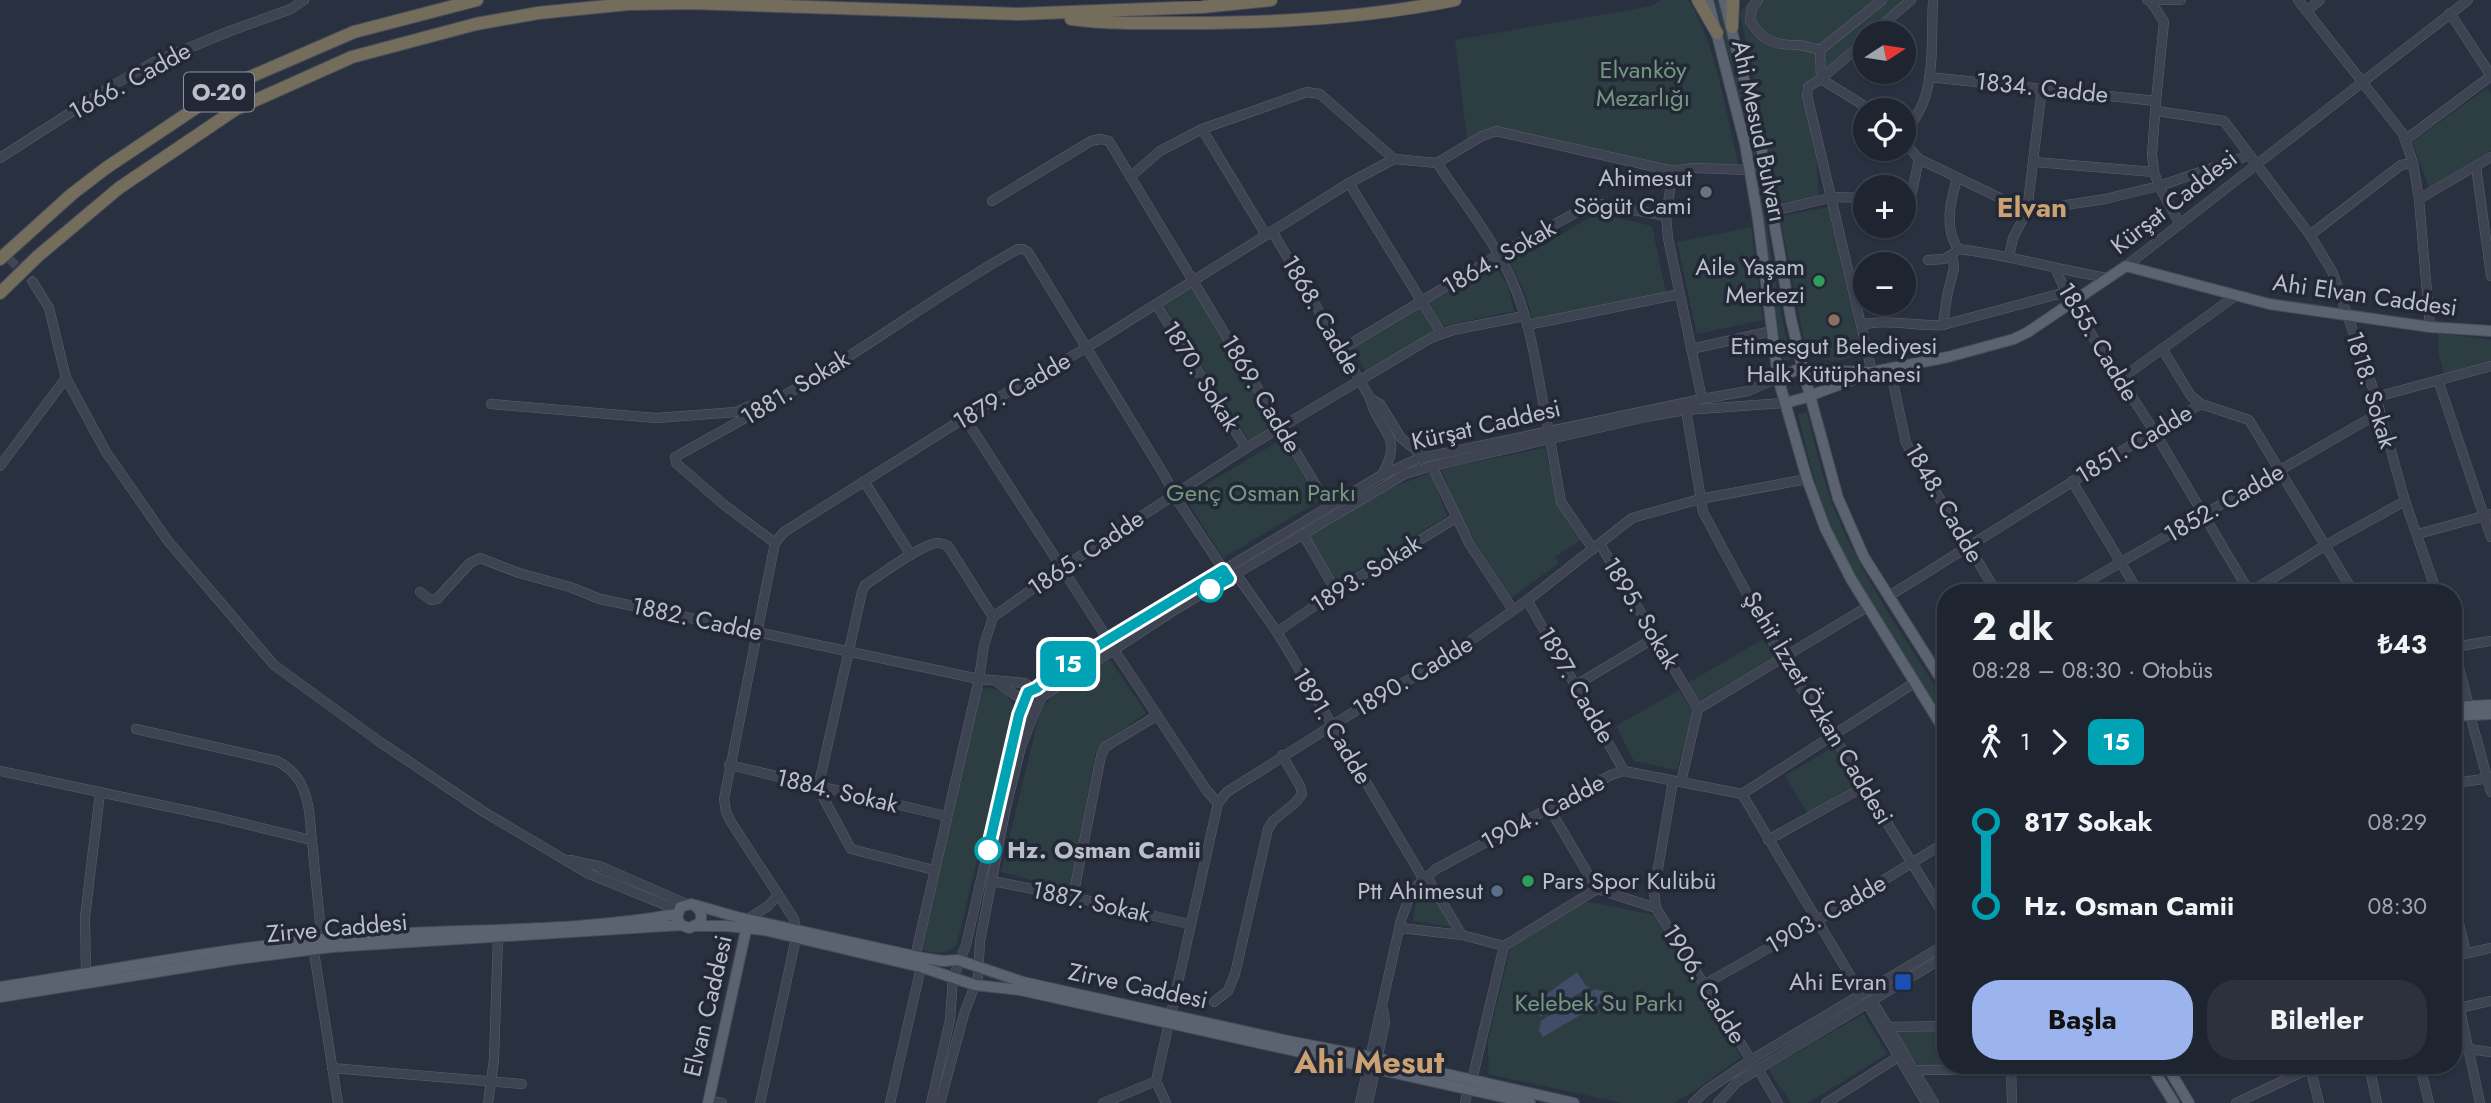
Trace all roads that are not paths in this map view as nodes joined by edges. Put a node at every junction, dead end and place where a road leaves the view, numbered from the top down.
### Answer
1 (304, 0) edge
2 (477, 0) edge
3 (1271, 0) edge
4 (1455, 0) edge
5 (1698, 0) edge
6 (1708, 0) edge
7 (1724, 0) edge
8 (1733, 0) edge
9 (1758, 0) edge
10 (1882, 0) edge
11 (1911, 0) edge
12 (1933, 0) edge
13 (2149, 0) edge
14 (2181, 0) edge
15 (2298, 0) edge
16 (2320, 0) edge
17 (2468, 0) edge
18 (2306, 11) junction
19 (2450, 13) junction
20 (1018, 14) junction
21 (2161, 15) junction
22 (1887, 21) edge
23 (1732, 27) junction
24 (1717, 33) junction
25 (1820, 50) junction
26 (1853, 51) edge
27 (2491, 76) edge
28 (1929, 77) junction
29 (1821, 79) junction
30 (2363, 82) junction
31 (2042, 88) junction
32 (1853, 99) edge
33 (2156, 106) junction
34 (1916, 117) edge
35 (1202, 129) junction
36 (2405, 140) junction
37 (1916, 155) edge
38 (2250, 155) junction
39 (2491, 157) edge
40 (0, 158) edge
41 (1394, 159) junction
42 (1919, 159) junction
43 (2035, 162) junction
44 (1437, 163) junction
45 (2413, 163) junction
46 (2256, 165) junction
47 (2476, 166) junction
48 (1749, 170) junction
49 (1673, 171) junction
50 (2154, 172) junction
51 (1916, 175) edge
52 (1130, 177) junction
53 (1957, 179) junction
54 (1349, 183) junction
55 (2159, 186) junction
56 (1853, 197) edge
57 (1829, 199) junction
58 (2419, 199) junction
59 (992, 201) dead end
60 (1773, 211) junction
61 (2027, 211) junction
62 (1666, 216) junction
63 (2180, 224) junction
64 (1269, 233) junction
65 (2309, 235) junction
66 (1958, 250) junction
67 (1028, 252) joint
68 (1498, 255) junction
69 (1950, 256) junction
70 (2009, 256) junction
71 (0, 259) edge
72 (1928, 260) dead end
73 (2126, 266) junction
74 (2056, 270) junction
75 (2491, 273) edge
76 (2109, 278) junction
77 (1193, 281) junction
78 (33, 282) tunnel mouth
79 (2066, 292) junction
80 (0, 293) edge
81 (1680, 294) junction
82 (2234, 296) junction
83 (1421, 301) junction
84 (2071, 303) junction
85 (1156, 304) junction
86 (2348, 316) junction
87 (1525, 321) junction
88 (1861, 325) junction
89 (1944, 325) junction
90 (2430, 327) junction
91 (1772, 331) junction
92 (2491, 331) edge
93 (1441, 333) junction
94 (1086, 348) junction
95 (1342, 349) junction
96 (1691, 349) junction
97 (2163, 350) junction
98 (2491, 366) edge
99 (1890, 368) junction
100 (1803, 370) junction
101 (1872, 372) junction
102 (66, 378) junction
103 (1778, 378) junction
104 (2119, 380) junction
105 (2438, 380) junction
106 (1359, 381) junction
107 (1810, 396) junction
108 (2376, 397) junction
109 (1370, 398) junction
110 (1702, 399) junction
111 (1785, 402) junction
112 (491, 404) dead end
113 (770, 404) junction
114 (2201, 404) junction
115 (1686, 410) junction
116 (2379, 413) junction
117 (965, 418) junction
118 (1281, 428) junction
119 (2154, 431) junction
120 (1550, 436) junction
121 (1401, 438) junction
122 (1391, 442) junction
123 (1246, 449) junction
124 (1425, 457) junction
125 (1414, 460) junction
126 (0, 466) edge
127 (1432, 466) junction
128 (1411, 469) junction
129 (2280, 470) junction
130 (1382, 475) junction
131 (1807, 479) junction
132 (864, 481) junction
133 (2072, 481) junction
134 (1174, 495) junction
135 (1700, 499) junction
136 (2405, 501) junction
137 (1329, 507) junction
138 (2204, 514) junction
139 (2487, 515) edge
140 (1456, 518) junction
141 (1303, 534) junction
142 (2418, 534) junction
143 (2491, 537) edge
144 (775, 543) junction
145 (1969, 545) junction
146 (1596, 546) junction
147 (2324, 546) junction
148 (911, 555) junction
149 (2122, 563) junction
150 (1062, 568) junction
151 (1229, 574) junction
152 (1992, 584) edge
153 (2084, 584) edge
154 (2134, 584) edge
155 (2244, 584) edge
156 (2263, 584) edge
157 (2348, 584) edge
158 (2434, 584) edge
159 (1336, 591) junction
160 (420, 592) dead end
161 (1889, 596) junction
162 (1527, 600) junction
163 (1867, 607) junction
164 (1513, 610) junction
165 (993, 617) junction
166 (759, 631) junction
167 (1277, 632) junction
168 (1656, 637) junction
169 (1109, 641) junction
170 (2491, 641) edge
171 (2462, 646) edge
172 (1114, 650) junction
173 (849, 652) junction
174 (1782, 659) junction
175 (1937, 662) edge
176 (979, 679) junction
177 (2462, 681) edge
178 (997, 682) junction
179 (1914, 683) junction
180 (1576, 685) junction
181 (1034, 688) junction
182 (1043, 696) junction
183 (1024, 703) junction
184 (2491, 705) edge
185 (1036, 709) junction
186 (1698, 709) junction
187 (2462, 709) edge
188 (2469, 710) junction
189 (2462, 713) edge
190 (2491, 713) edge
191 (1156, 716) junction
192 (1937, 719) edge
193 (1332, 725) junction
194 (136, 729) dead end
195 (1834, 737) junction
196 (1282, 755) junction
197 (729, 765) junction
198 (0, 771) edge
199 (1625, 771) junction
200 (2489, 778) edge
201 (1677, 781) junction
202 (2462, 782) edge
203 (1865, 786) junction
204 (818, 788) junction
205 (2491, 792) edge
206 (100, 793) junction
207 (1742, 794) junction
208 (1218, 803) junction
209 (1549, 808) junction
210 (946, 817) junction
211 (312, 840) junction
212 (1768, 840) junction
213 (1937, 848) edge
214 (1913, 863) junction
215 (934, 870) junction
216 (1425, 879) junction
217 (992, 881) junction
218 (1597, 889) junction
219 (778, 895) junction
220 (1073, 897) junction
221 (1937, 903) edge
222 (1656, 908) junction
223 (684, 912) junction
224 (1818, 920) junction
225 (748, 923) junction
226 (1189, 924) junction
227 (697, 926) junction
228 (1400, 928) junction
229 (796, 934) junction
230 (1462, 935) junction
231 (2462, 936) edge
232 (498, 937) junction
233 (318, 944) junction
234 (1504, 946) junction
235 (2491, 948) edge
236 (1937, 949) edge
237 (2466, 953) junction
238 (2462, 954) edge
239 (959, 960) junction
240 (1937, 961) edge
241 (918, 962) junction
242 (980, 966) junction
243 (86, 974) junction
244 (953, 978) junction
245 (1705, 984) junction
246 (975, 985) junction
247 (0, 987) edge
248 (1861, 994) junction
249 (0, 997) edge
250 (2491, 1001) edge
251 (1214, 1002) dead end
252 (1870, 1002) junction
253 (2462, 1007) edge
254 (1170, 1019) junction
255 (2462, 1021) edge
256 (1937, 1026) edge
257 (1889, 1027) junction
258 (2462, 1049) edge
259 (2469, 1050) junction
260 (2491, 1052) edge
261 (1898, 1056) junction
262 (1751, 1060) junction
263 (1372, 1062) junction
264 (332, 1068) junction
265 (1758, 1069) junction
266 (1914, 1070) junction
267 (1937, 1070) edge
268 (2011, 1074) edge
269 (2156, 1074) edge
270 (2171, 1074) edge
271 (2300, 1074) edge
272 (2312, 1074) edge
273 (2371, 1074) edge
274 (2422, 1074) edge
275 (1156, 1081) junction
276 (490, 1082) junction
277 (522, 1084) dead end
278 (1470, 1085) junction
279 (2258, 1098) edge
280 (708, 1102) edge
281 (338, 1103) edge
282 (488, 1103) edge
283 (722, 1103) edge
284 (760, 1103) edge
285 (890, 1103) edge
286 (931, 1103) edge
287 (940, 1103) edge
288 (1103, 1103) edge
289 (1166, 1103) edge
290 (1360, 1103) edge
291 (1368, 1103) edge
292 (1465, 1103) edge
293 (1530, 1103) edge
294 (1574, 1103) edge
295 (1693, 1103) edge
296 (1718, 1103) edge
297 (1778, 1103) edge
298 (1826, 1103) edge
299 (1926, 1103) edge
300 (1934, 1103) edge
301 (2012, 1103) edge
302 (2174, 1103) edge
303 (2189, 1103) edge
304 (2236, 1103) edge
305 (2319, 1103) edge
306 (2377, 1103) edge
307 (2429, 1103) edge
308 (2480, 1103) edge

1 - 40 street, 1666. Cadde
2 - 71 highway, O-20
3 - 20 highway, O-20
4 - 20 highway
5 - 24 highway
6 - 24 main road, Ahi Mesud Bulvarı
7 - 23 main road, Ahi Mesud Bulvarı
8 - 23 highway
9 - 25 street
10 - 25 street
11 - 22 street
12 - 28 street
13 - 14 street
13 - 21 street
14 - 21 street
15 - 18 street
16 - 18 street
17 - 19 street, Kürşat Caddesi
18 - 30 street
19 - 27 street
19 - 30 street, Kürşat Caddesi
20 - 80 highway, O-20
21 - 33 street
23 - 60 main road, Ahi Mesud Bulvarı
24 - 48 main road, Ahi Mesud Bulvarı
25 - 29 street
26 - 29 street
27 - 36 street
28 - 31 street, 1834. Cadde
28 - 34 street
29 - 32 street
29 - 57 street
30 - 36 street
30 - 46 street, Kürşat Caddesi
31 - 33 street, 1834. Cadde
31 - 43 street
33 - 38 street, 1834. Cadde
33 - 50 street
35 - 41 street
35 - 52 street
35 - 64 street, 1868. Cadde
36 - 45 street
37 - 42 street
38 - 46 street, 1834. Cadde
38 - 55 street
39 - 47 street
41 - 44 street
41 - 54 street, 1879. Cadde
42 - 51 street
42 - 53 street
43 - 50 street
43 - 61 street
44 - 49 street
44 - 68 street, 1895. Sokak
45 - 58 street
45 - 65 street
46 - 63 street, Kürşat Caddesi
46 - 65 street, 1818. Sokak
47 - 58 street
47 - 75 street
48 - 49 street
48 - 91 main road, Ahi Mesud Bulvarı
49 - 62 street
50 - 55 street
52 - 59 street, 1869. Cadde
52 - 77 street, 1869. Cadde
53 - 61 street
53 - 66 street
54 - 64 street, 1879. Cadde
54 - 83 street
55 - 61 street
55 - 63 street
56 - 57 street
57 - 60 street
57 - 88 street
58 - 90 street
60 - 100 main road, Ahi Mesud Bulvarı
61 - 70 street
62 - 68 street, 1864. Sokak
62 - 81 street
63 - 73 street, Kürşat Caddesi
64 - 77 street, 1879. Cadde
64 - 95 street, 1868. Cadde
65 - 86 street, 1818. Sokak
66 - 69 street
66 - 70 street
67 - 94 street, 1891. Cadde
67 - 113 street, 1881. Sokak
68 - 83 street, 1864. Sokak
68 - 87 street, 1895. Sokak
69 - 72 street
69 - 89 street
70 - 74 street
73 - 76 main road, Kürşat Caddesi
73 - 82 main road, Ahi Elvan Caddesi
74 - 76 street
74 - 79 street, 1855. Cadde
76 - 84 main road, Kürşat Caddesi
77 - 85 street, 1879. Cadde
77 - 118 street, 1869. Cadde
78 - 102 street
79 - 84 street, 1855. Cadde
79 - 89 street
81 - 87 street, 1865. Cadde
81 - 96 street
82 - 86 main road, Ahi Elvan Caddesi
82 - 97 street
83 - 93 street
83 - 95 street, 1864. Sokak
84 - 99 main road, Kürşat Caddesi
84 - 104 street, 1855. Cadde
85 - 94 street, 1879. Cadde
85 - 123 street, 1870. Sokak
86 - 90 main road, Ahi Elvan Caddesi
86 - 108 street, 1818. Sokak
87 - 93 street, 1865. Cadde
87 - 120 street, 1895. Sokak
88 - 89 street
88 - 101 street
90 - 92 main road, Ahi Elvan Caddesi
91 - 96 street
91 - 103 main road, Ahi Mesud Bulvarı
93 - 106 street, 1865. Cadde
94 - 117 street, 1879. Cadde
94 - 134 street, 1891. Cadde
95 - 106 street, 1868. Cadde
96 - 110 street
97 - 104 street
97 - 114 street
98 - 105 street
99 - 101 main road, Kürşat Caddesi
99 - 145 street, 1848. Cadde
100 - 101 main road, Kürşat Caddesi
100 - 103 main road, Kürşat Caddesi
100 - 107 main road, Ahi Mesud Bulvarı
101 - 107 main road, Kürşat Caddesi
102 - 126 street
102 - 223 street
103 - 110 street, Kürşat Caddesi
103 - 111 main road, Ahi Mesud Bulvarı
104 - 119 street, 1855. Cadde
105 - 108 street
105 - 139 street
106 - 109 street, 1868. Cadde
106 - 118 street, 1865. Cadde
107 - 111 main road, Kürşat Caddesi
107 - 161 main road, Ahi Mesud Bulvarı
108 - 116 street, 1818. Sokak
109 - 121 street, 1868. Cadde
109 - 122 street, 1868. Cadde
110 - 120 street, Kürşat Caddesi
111 - 115 street, Kürşat Caddesi
111 - 131 main road, Ahi Mesud Bulvarı
112 - 113 street
113 - 144 street, 1881. Sokak
114 - 119 street, 1851. Cadde
114 - 129 street, 1851. Cadde
115 - 120 street, Kürşat Caddesi
115 - 135 street, Şehit İzzet Özkan Caddesi
116 - 129 street, 1852. Cadde
116 - 136 street, 1818. Sokak
117 - 132 street, 1879. Cadde
117 - 150 street
118 - 123 street, 1865. Cadde
118 - 137 street, 1869. Cadde
119 - 133 street, 1851. Cadde
119 - 138 street, 1855. Cadde
120 - 124 street, Kürşat Caddesi
120 - 127 street, Kürşat Caddesi
120 - 146 street, 1895. Sokak
121 - 124 street, 1868. Cadde
121 - 125 street, 1868. Cadde
122 - 128 street, 1868. Cadde
122 - 130 street
123 - 134 street, 1865. Cadde
124 - 125 street, Kürşat Caddesi
125 - 128 street, 1868. Cadde
127 - 128 street, Kürşat Caddesi
127 - 140 street
128 - 130 street, Kürşat Caddesi
128 - 141 street, Kürşat Caddesi
129 - 138 street, 1852. Cadde
129 - 147 street, 1851. Cadde
130 - 137 street, Kürşat Caddesi
131 - 135 street, 1890. Cadde
131 - 163 main road, Ahi Mesud Bulvarı
132 - 144 street, 1879. Cadde
132 - 148 street
133 - 145 street, 1851. Cadde
133 - 149 street
134 - 150 street, 1865. Cadde
134 - 151 street, 1891. Cadde
135 - 146 street, 1890. Cadde
135 - 174 street, Şehit İzzet Özkan Caddesi
136 - 142 street, 1818. Sokak
136 - 147 street
137 - 151 street, Kürşat Caddesi
138 - 149 street, 1852. Cadde
138 - 155 street, 1855. Cadde
139 - 142 street
139 - 143 street
140 - 159 street, 1893. Sokak
140 - 164 street
141 - 151 street, Kürşat Caddesi
141 - 159 street
142 - 158 street, 1818. Sokak
144 - 166 street
145 - 152 street, 1848. Cadde
145 - 161 street, 1851. Cadde
146 - 162 street, 1890. Cadde
146 - 168 street, 1895. Sokak
147 - 156 street
147 - 157 street, 1851. Cadde
148 - 165 street
148 - 173 street
149 - 153 street, 1852. Cadde
149 - 154 street
150 - 165 street, 1865. Cadde
150 - 169 street
151 - 167 street, 1891. Cadde
151 - 169 street, Kürşat Caddesi
151 - 172 street, Kürşat Caddesi
159 - 167 street, 1893. Sokak
160 - 166 street, 1882. Cadde
161 - 175 main road, Ahi Mesud Bulvarı
162 - 164 street, 1890. Cadde
162 - 180 street, 1897. Cadde
163 - 174 street
163 - 179 main road, Ahi Mesud Bulvarı
164 - 193 street, 1890. Cadde
165 - 176 street
166 - 173 street, 1882. Cadde
166 - 197 street
167 - 193 street, 1891. Cadde
168 - 180 street
168 - 186 street, 1895. Sokak
169 - 181 street, Kürşat Caddesi
170 - 171 street
172 - 182 street, Kürşat Caddesi
172 - 191 street
173 - 176 street, 1882. Cadde
173 - 204 street
174 - 186 street
174 - 195 street, Şehit İzzet Özkan Caddesi
176 - 178 street, 1882. Cadde
176 - 210 street
177 - 188 street
178 - 181 street, 1882. Cadde
178 - 183 street, 1882. Cadde
179 - 192 main road, Ahi Mesud Bulvarı
179 - 195 street
180 - 199 street, 1897. Cadde
181 - 182 street
181 - 183 street
182 - 185 street
183 - 185 street, 1882. Cadde
183 - 239 street
184 - 188 main road
185 - 217 street
186 - 201 street, 1906. Cadde
187 - 188 main road
188 - 189 main road
188 - 190 main road
188 - 200 street
191 - 208 street
191 - 220 street
193 - 196 street, 1890. Cadde
193 - 216 street, 1891. Cadde
194 - 211 street
195 - 203 street, Şehit İzzet Özkan Caddesi
195 - 207 street
196 - 208 street, 1890. Cadde
196 - 251 street
197 - 204 street, 1884. Sokak
197 - 219 street
198 - 206 street
199 - 201 street, 1904. Cadde
199 - 209 street, 1904. Cadde
200 - 202 street
200 - 205 street
201 - 207 street, 1904. Cadde
201 - 222 street, 1906. Cadde
203 - 212 street
203 - 214 street, Şehit İzzet Özkan Caddesi
204 - 210 street, 1884. Sokak
204 - 215 street
206 - 211 street
206 - 243 street
207 - 212 street
208 - 226 street
209 - 216 street, 1904. Cadde
209 - 218 street
210 - 215 street
211 - 233 street
212 - 224 street
213 - 214 street, 1903. Cadde
214 - 221 street, Şehit İzzet Özkan Caddesi
214 - 224 street, 1903. Cadde
215 - 241 street
216 - 228 street, 1904. Cadde
216 - 230 street
217 - 220 street, 1887. Sokak
217 - 242 street
218 - 222 street, 1906. Cadde
218 - 234 street
219 - 225 street
219 - 229 street
220 - 226 street, 1887. Sokak
222 - 245 street, 1906. Cadde
223 - 225 main road, Zirve Caddesi
223 - 227 main road, Zirve Caddesi
223 - 227 main road
223 - 232 main road, Zirve Caddesi
223 - 233 main road, Zirve Caddesi
224 - 245 street, 1903. Cadde
224 - 248 street
225 - 227 main road, Zirve Caddesi
225 - 229 main road, Zirve Caddesi
225 - 280 main road, Elvan Caddesi
226 - 254 street
228 - 230 street
228 - 263 street, 1904. Cadde
229 - 241 main road, Zirve Caddesi
229 - 284 street
230 - 234 street
231 - 237 street
232 - 233 main road, Zirve Caddesi
232 - 276 street
233 - 243 main road, Zirve Caddesi
233 - 249 main road, Zirve Caddesi
233 - 264 street
234 - 278 street
235 - 237 street
236 - 248 street
237 - 238 street
239 - 241 main road, Zirve Caddesi
239 - 242 main road, Zirve Caddesi
239 - 244 street
240 - 252 street
241 - 244 main road, Zirve Caddesi
241 - 285 street
242 - 246 street
242 - 254 main road, Zirve Caddesi
243 - 247 main road, Zirve Caddesi
244 - 246 main road, Zirve Caddesi
244 - 286 street
245 - 262 street, 1906. Cadde
246 - 254 main road, Zirve Caddesi
246 - 287 street
248 - 262 street
250 - 253 street
252 - 257 street
252 - 261 street
252 - 265 street
254 - 263 main road, Zirve Caddesi
254 - 275 street
255 - 259 street
256 - 257 street
257 - 266 street
258 - 259 street
259 - 260 street
259 - 308 street
261 - 298 street
261 - 299 street
262 - 295 street
263 - 278 main road, Zirve Caddesi
263 - 290 street, 1904. Cadde
263 - 291 street, 1904. Cadde
264 - 276 street
264 - 281 street
265 - 296 street
265 - 297 street
266 - 267 street
266 - 300 street
268 - 301 street
269 - 302 main road
270 - 303 main road
271 - 279 street
272 - 305 street
273 - 306 street
274 - 307 street
275 - 288 street
275 - 289 street
276 - 277 street
276 - 282 street
278 - 292 street
278 - 293 main road, Zirve Caddesi
278 - 294 main road, Zirve Caddesi
279 - 304 street
280 - 283 street

